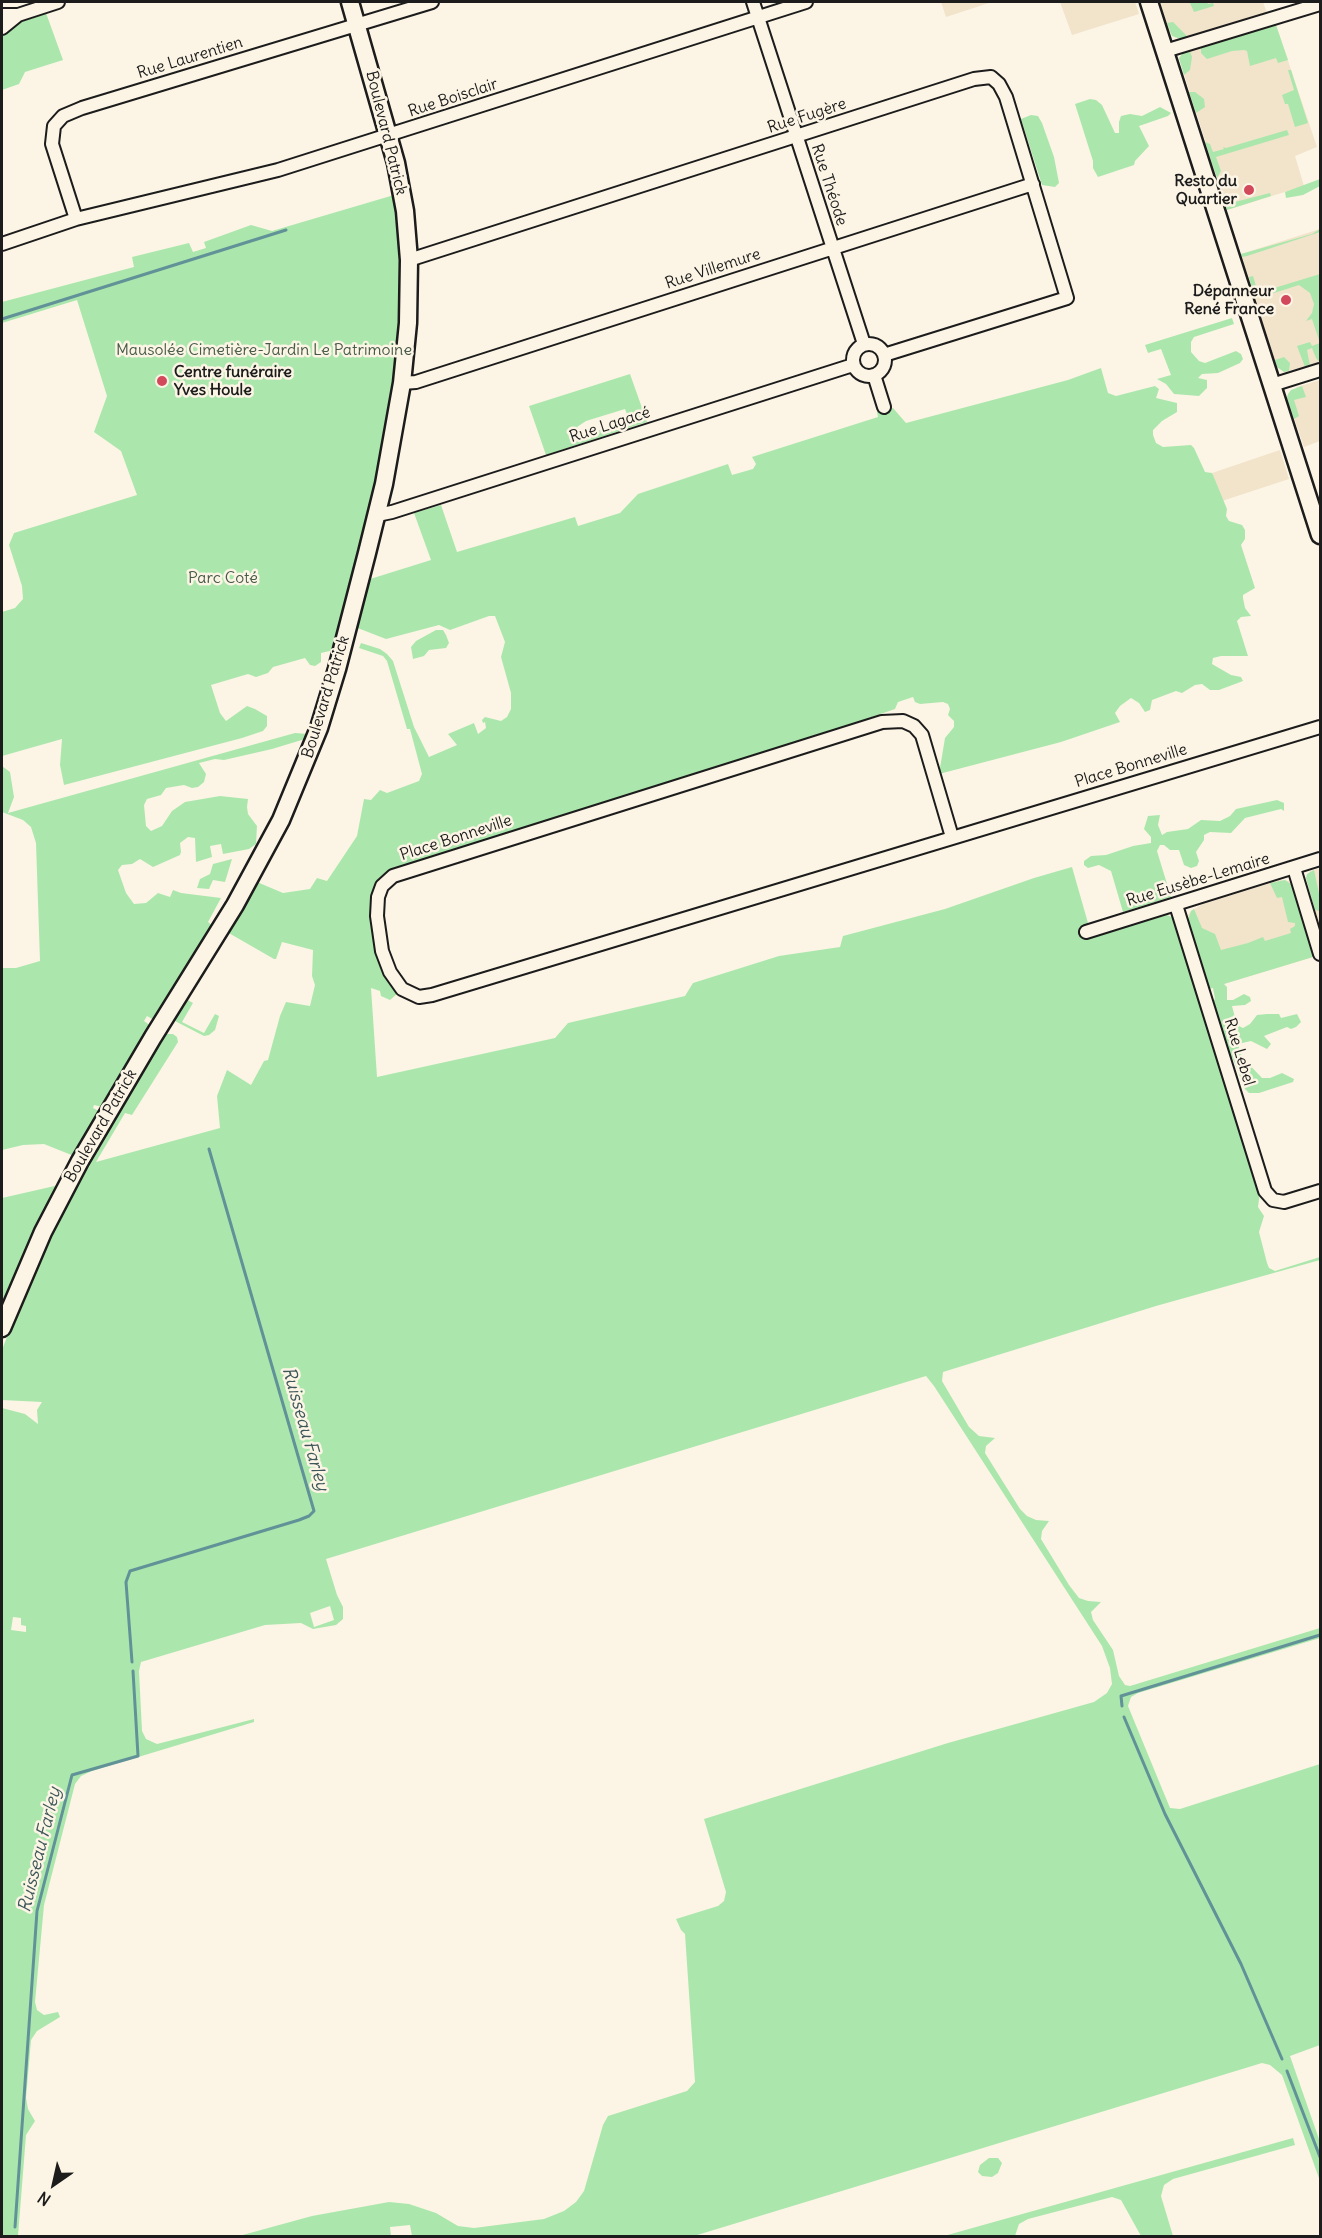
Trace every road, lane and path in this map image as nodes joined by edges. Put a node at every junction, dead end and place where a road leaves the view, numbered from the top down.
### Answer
1 (58, 2) edge
2 (350, 2) edge
3 (432, 2) edge
4 (753, 2) edge
5 (807, 2) edge
6 (1149, 2) edge
7 (1320, 4) edge
8 (2, 15) edge
9 (18, 15) junction
10 (758, 17) junction
11 (358, 25) junction
12 (2, 28) edge
13 (1165, 51) junction
14 (390, 135) junction
15 (796, 137) junction
16 (1033, 184) junction
17 (76, 219) junction
18 (2, 244) edge
19 (832, 247) junction
20 (409, 260) junction
21 (864, 344) junction
22 (884, 356) junction
23 (853, 365) junction
24 (1320, 370) edge
25 (874, 375) junction
26 (402, 383) junction
27 (1272, 385) junction
28 (884, 407) dead end
29 (377, 515) junction
30 (1320, 535) edge
31 (1320, 727) edge
32 (952, 837) junction
33 (1320, 859) edge
34 (1294, 868) junction
35 (1176, 904) junction
36 (1086, 932) dead end
37 (1320, 954) edge
38 (1320, 1191) edge
39 (2, 1329) edge

1 - 9 street
2 - 11 street, Boulevard Patrick
3 - 11 street, Rue Laurentien
4 - 10 street, Rue Théode
5 - 10 street, Rue Boisclair
6 - 13 street
7 - 13 street
8 - 9 street
9 - 12 street
10 - 14 street, Rue Boisclair
10 - 15 street, Rue Théode
11 - 14 street, Boulevard Patrick
11 - 17 street, Rue Laurentien
13 - 27 street
14 - 17 street, Rue Boisclair
14 - 20 street, Boulevard Patrick
15 - 16 street, Rue Fugère
15 - 19 street, Rue Théode
15 - 20 street, Rue Fugère
16 - 19 street, Rue Villemure
16 - 22 street, Rue Fugère
17 - 18 street, Rue Boisclair
19 - 21 street, Rue Théode
19 - 26 street, Rue Villemure
20 - 26 street, Boulevard Patrick
21 - 22 street
21 - 23 street
22 - 25 street
23 - 25 street
23 - 29 street, Rue Lagacé
24 - 27 street
25 - 28 street
26 - 29 street, Boulevard Patrick
27 - 30 street
29 - 39 street, Boulevard Patrick
31 - 32 street, Place Bonneville
32 - 32 street, Place Bonneville
33 - 34 street, Rue Eusèbe-Lemaire
34 - 35 street, Rue Eusèbe-Lemaire
34 - 37 street
35 - 36 street, Rue Eusèbe-Lemaire
35 - 38 street, Rue Lebel

